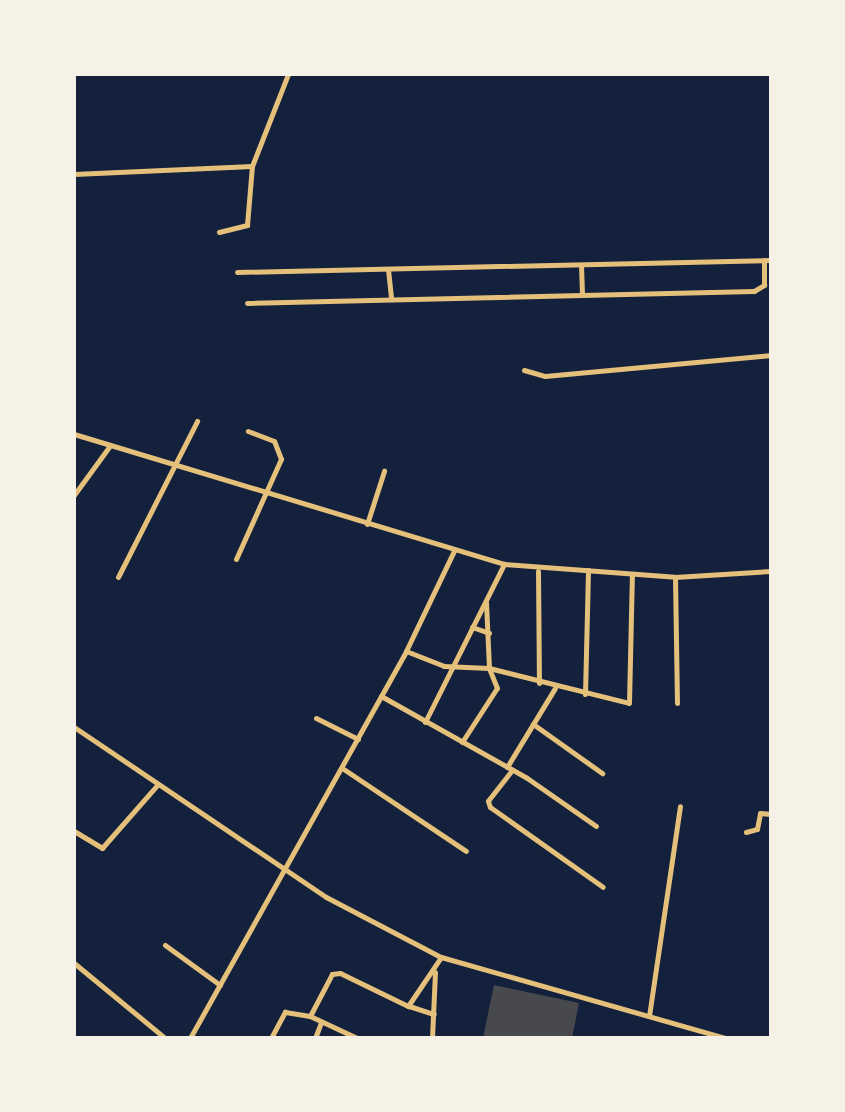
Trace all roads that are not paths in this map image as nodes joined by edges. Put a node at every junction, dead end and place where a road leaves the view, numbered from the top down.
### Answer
1 (288, 74) edge
2 (252, 166) junction
3 (74, 174) edge
4 (219, 232) dead end
5 (767, 260) edge
6 (581, 265) junction
7 (388, 269) junction
8 (237, 272) dead end
9 (582, 294) junction
10 (391, 298) junction
11 (247, 303) dead end
12 (771, 355) edge
13 (524, 370) dead end
14 (197, 421) dead end
15 (248, 431) dead end
16 (74, 434) edge
17 (109, 447) junction
18 (173, 467) junction
19 (384, 471) dead end
20 (269, 494) junction
21 (74, 495) edge
22 (367, 524) junction
23 (454, 551) junction
24 (236, 559) dead end
25 (504, 564) junction
26 (588, 570) junction
27 (538, 571) junction
28 (771, 571) edge
29 (632, 574) junction
30 (118, 577) dead end
31 (675, 577) junction
32 (486, 601) junction
33 (472, 627) junction
34 (489, 633) junction
35 (406, 651) junction
36 (455, 666) junction
37 (489, 668) junction
38 (539, 683) junction
39 (555, 688) junction
40 (585, 694) junction
41 (381, 696) junction
42 (677, 703) dead end
43 (316, 718) dead end
44 (425, 722) junction
45 (533, 724) junction
46 (74, 727) edge
47 (358, 739) junction
48 (462, 742) junction
49 (342, 768) junction
50 (509, 768) junction
51 (602, 773) dead end
52 (158, 784) junction
53 (680, 806) dead end
54 (771, 814) edge
55 (596, 826) dead end
56 (74, 831) edge
57 (746, 832) dead end
58 (466, 851) dead end
59 (284, 870) junction
60 (603, 887) dead end
61 (165, 945) dead end
62 (441, 957) junction
63 (74, 963) edge
64 (435, 972) junction
65 (220, 985) junction
66 (408, 1006) junction
67 (434, 1014) junction
68 (310, 1016) junction
69 (649, 1016) junction
70 (321, 1022) junction
71 (165, 1038) edge
72 (190, 1038) edge
73 (271, 1038) edge
74 (315, 1038) edge
75 (357, 1038) edge
76 (432, 1038) edge
77 (726, 1038) edge

1 - 2 street
2 - 3 street
2 - 4 street
5 - 6 street
5 - 9 street
6 - 7 street
6 - 9 street
7 - 8 street
7 - 10 street
9 - 10 street
10 - 11 street
12 - 13 street
14 - 18 street
15 - 20 street
16 - 17 street
17 - 18 street
17 - 21 street
18 - 20 street
18 - 30 street
19 - 22 street
20 - 22 street
20 - 24 street
22 - 23 street
23 - 25 street
23 - 35 street
25 - 27 street
25 - 32 street
26 - 27 street
26 - 29 street
26 - 40 street
27 - 38 street
28 - 31 street
29 - 31 street
29 - 40 street
31 - 42 street
32 - 33 street
32 - 34 street
33 - 34 street
33 - 36 street
34 - 37 street
35 - 36 street
35 - 41 street
36 - 37 street
36 - 44 street
37 - 38 street
37 - 48 street
38 - 39 street
39 - 40 street
39 - 45 street
41 - 44 street
41 - 47 street
43 - 47 street
44 - 48 street
45 - 50 street
45 - 51 street
46 - 52 street
47 - 49 street
48 - 50 street
49 - 58 street
49 - 59 street
50 - 55 street
50 - 60 street
52 - 56 street
52 - 59 street
53 - 69 street
54 - 57 street
59 - 62 street
59 - 65 street
61 - 65 street
62 - 64 street
62 - 69 street
63 - 71 street
64 - 66 street
64 - 67 street
65 - 72 street
66 - 67 street
66 - 68 street
67 - 76 street
68 - 70 street
68 - 73 street
69 - 77 street
70 - 74 street
70 - 75 street

